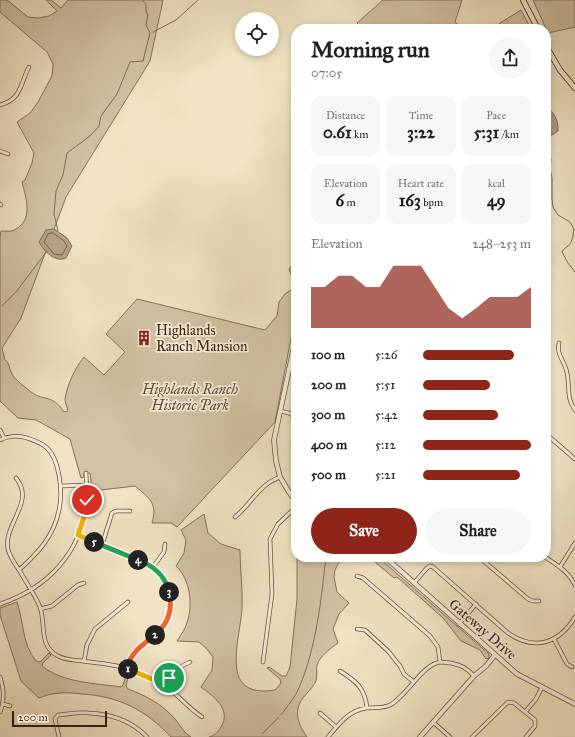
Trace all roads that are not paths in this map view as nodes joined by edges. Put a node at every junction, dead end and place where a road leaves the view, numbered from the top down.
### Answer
1 (523, 0) edge
2 (535, 24) edge
3 (551, 55) edge
4 (28, 68) dead end
5 (575, 88) edge
6 (0, 105) edge
7 (0, 151) edge
8 (8, 154) dead end
9 (559, 343) dead end
10 (291, 357) edge
11 (288, 369) junction
12 (291, 370) edge
13 (575, 410) edge
14 (280, 411) junction
15 (291, 414) edge
16 (0, 430) edge
17 (4, 438) junction
18 (551, 438) edge
19 (0, 440) edge
20 (575, 459) edge
21 (86, 473) dead end
22 (280, 476) junction
23 (16, 478) dead end
24 (86, 485) junction
25 (61, 486) junction
26 (291, 495) edge
27 (130, 511) dead end
28 (291, 512) edge
29 (235, 517) dead end
30 (78, 535) junction
31 (575, 543) edge
32 (165, 544) dead end
33 (102, 545) junction
34 (551, 561) edge
35 (391, 562) edge
36 (485, 562) edge
37 (153, 567) junction
38 (560, 567) junction
39 (19, 570) junction
40 (357, 576) dead end
41 (84, 583) dead end
42 (414, 583) junction
43 (575, 585) edge
44 (32, 590) junction
45 (539, 601) dead end
46 (128, 602) dead end
47 (0, 604) edge
48 (476, 604) junction
49 (40, 609) junction
50 (575, 618) edge
51 (459, 624) junction
52 (357, 628) dead end
53 (554, 639) junction
54 (495, 655) junction
55 (84, 661) junction
56 (190, 662) dead end
57 (263, 662) dead end
58 (440, 662) junction
59 (572, 667) dead end
60 (126, 668) junction
61 (340, 671) dead end
62 (474, 676) junction
63 (0, 677) edge
64 (414, 682) junction
65 (164, 684) junction
66 (542, 687) junction
67 (3, 704) junction
68 (575, 704) edge
69 (10, 706) dead end
70 (367, 708) junction
71 (526, 711) junction
72 (0, 712) edge
73 (320, 713) dead end
74 (202, 716) dead end
75 (433, 722) junction
76 (336, 727) junction
77 (59, 737) edge
78 (146, 737) edge
79 (328, 737) edge
80 (420, 737) edge
81 (450, 737) edge
82 (472, 737) edge
83 (526, 737) edge

1 - 2 main road
3 - 5 main road
4 - 6 street
7 - 8 street
9 - 13 street
10 - 11 street
11 - 12 street
11 - 14 street
14 - 15 street
14 - 22 street
16 - 17 street
17 - 19 street
17 - 25 street
18 - 20 street
21 - 24 street
22 - 26 street
22 - 29 street
23 - 39 street
24 - 25 street
24 - 30 street
25 - 39 street
27 - 33 street
28 - 57 street
30 - 33 street
30 - 44 street
31 - 38 street
32 - 37 street
33 - 37 street
34 - 38 street
35 - 42 street, Gateway Drive
36 - 45 street
37 - 60 street
38 - 43 street
39 - 44 street
40 - 58 street
41 - 49 street
42 - 48 street
42 - 51 street, Gateway Drive
44 - 47 street
44 - 49 street
46 - 55 street
48 - 51 street
48 - 53 street
49 - 55 street
50 - 53 street
51 - 54 street, Gateway Drive
52 - 64 street
53 - 59 street
54 - 62 street
54 - 66 street, Gateway Drive
55 - 60 street
56 - 65 street
58 - 62 street
58 - 64 street
60 - 65 street
61 - 70 street
62 - 75 street
63 - 67 street
64 - 70 street
65 - 74 street
66 - 68 street, Gateway Drive
66 - 71 street
67 - 69 street
67 - 72 street
70 - 76 street
71 - 82 street
71 - 83 street
73 - 76 street
75 - 80 street
75 - 81 street
76 - 79 street
77 - 78 street

